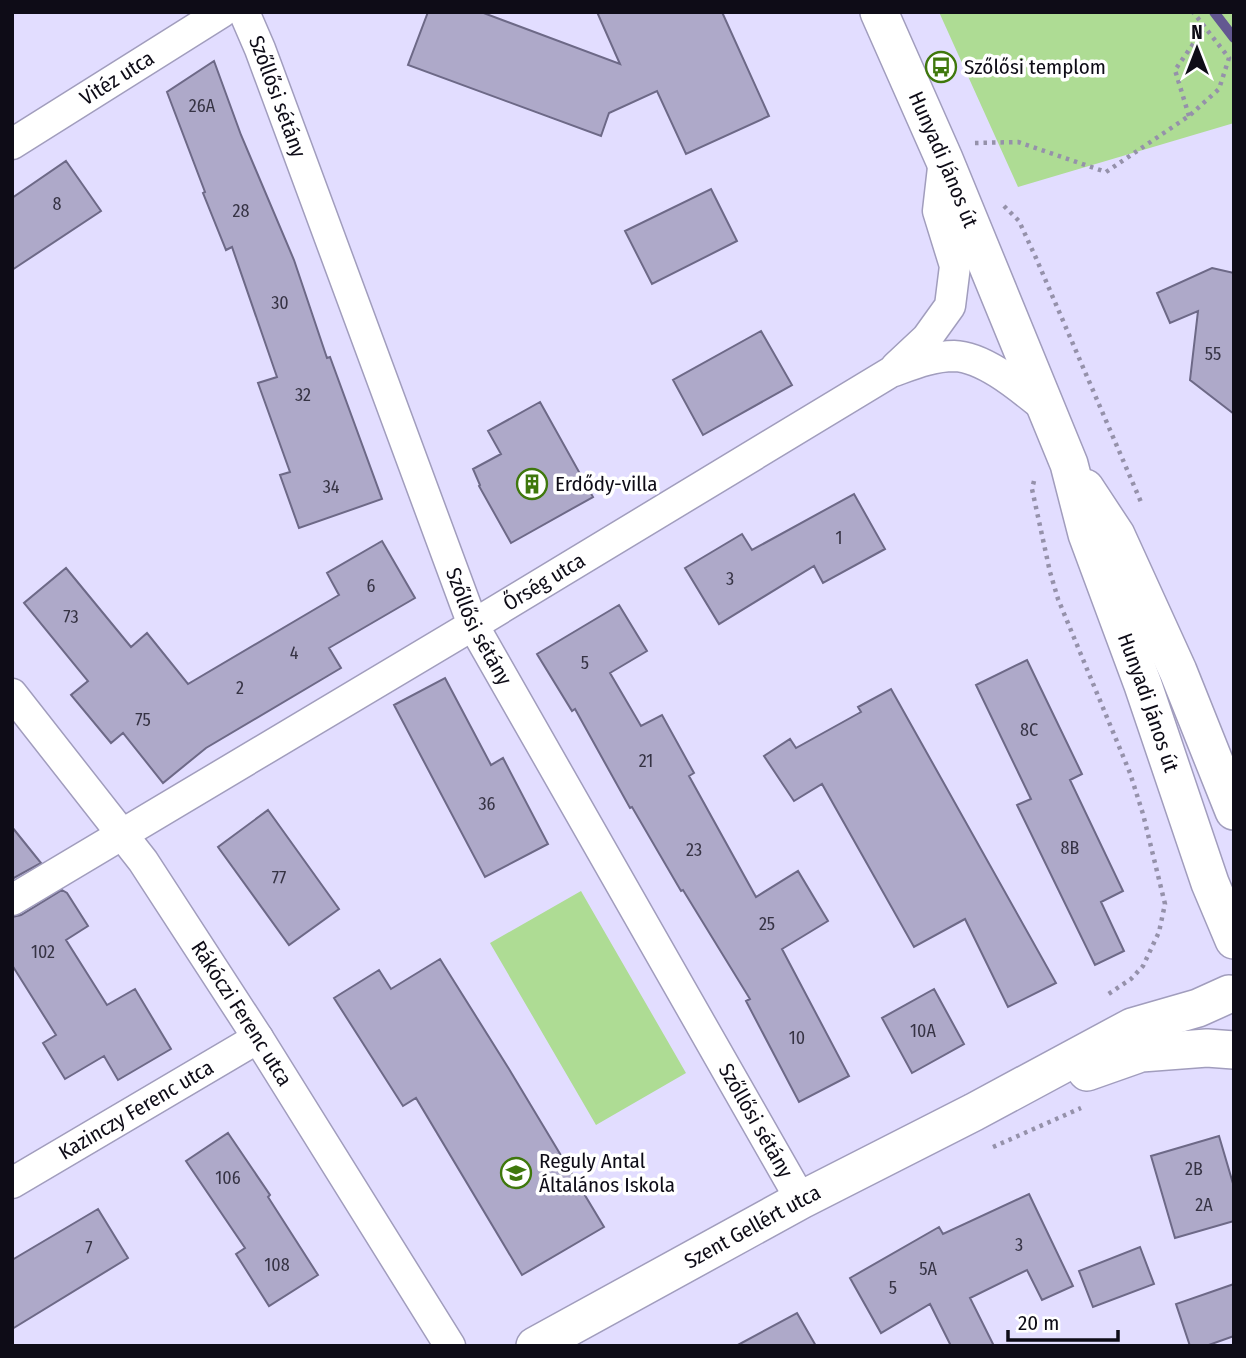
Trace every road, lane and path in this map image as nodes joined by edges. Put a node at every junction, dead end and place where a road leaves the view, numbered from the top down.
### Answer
1 (222, 12) edge
2 (244, 12) edge
3 (878, 12) edge
4 (1193, 12) edge
5 (1205, 27) junction
6 (1229, 58) junction
7 (1234, 65) edge
8 (1189, 116) junction
9 (12, 144) edge
10 (941, 152) junction
11 (997, 201) dead end
12 (891, 372) junction
13 (1048, 410) junction
14 (1069, 464) junction
15 (1035, 476) dead end
16 (1144, 507) dead end
17 (473, 625) junction
18 (12, 694) edge
19 (1234, 811) edge
20 (123, 836) junction
21 (12, 900) edge
22 (1234, 940) edge
23 (1231, 987) edge
24 (1097, 1002) dead end
25 (1234, 1035) edge
26 (258, 1038) junction
27 (1234, 1051) edge
28 (1086, 1106) dead end
29 (974, 1112) junction
30 (990, 1148) dead end
31 (12, 1183) edge
32 (801, 1200) junction
33 (450, 1346) edge
34 (536, 1346) edge

1 - 9 street, Vitéz utca
2 - 17 street, Szőllősi sétány
3 - 10 street, Hunyadi János út
4 - 5 path
5 - 6 path
5 - 8 path
6 - 7 path
6 - 8 path
8 - 10 path
10 - 12 street, Őrség utca
10 - 13 street, Hunyadi János út
11 - 16 path
12 - 13 street, Őrség utca
12 - 17 street, Őrség utca
13 - 14 street, Hunyadi János út
14 - 19 street, Hunyadi János út
14 - 22 street, Hunyadi János út
15 - 24 path
17 - 20 street, Őrség utca
17 - 32 street, Szőllősi sétány
18 - 20 street, Rákóczi Ferenc utca
20 - 21 street, Őrség utca
20 - 26 street, Rákóczi Ferenc utca
23 - 25 street
23 - 29 street, Szent Gellért utca
26 - 31 street, Kazinczy Ferenc utca
26 - 33 street, Rákóczi Ferenc utca
27 - 29 street, Szent Gellért utca
28 - 30 path
29 - 32 street, Szent Gellért utca
32 - 34 street, Szent Gellért utca

